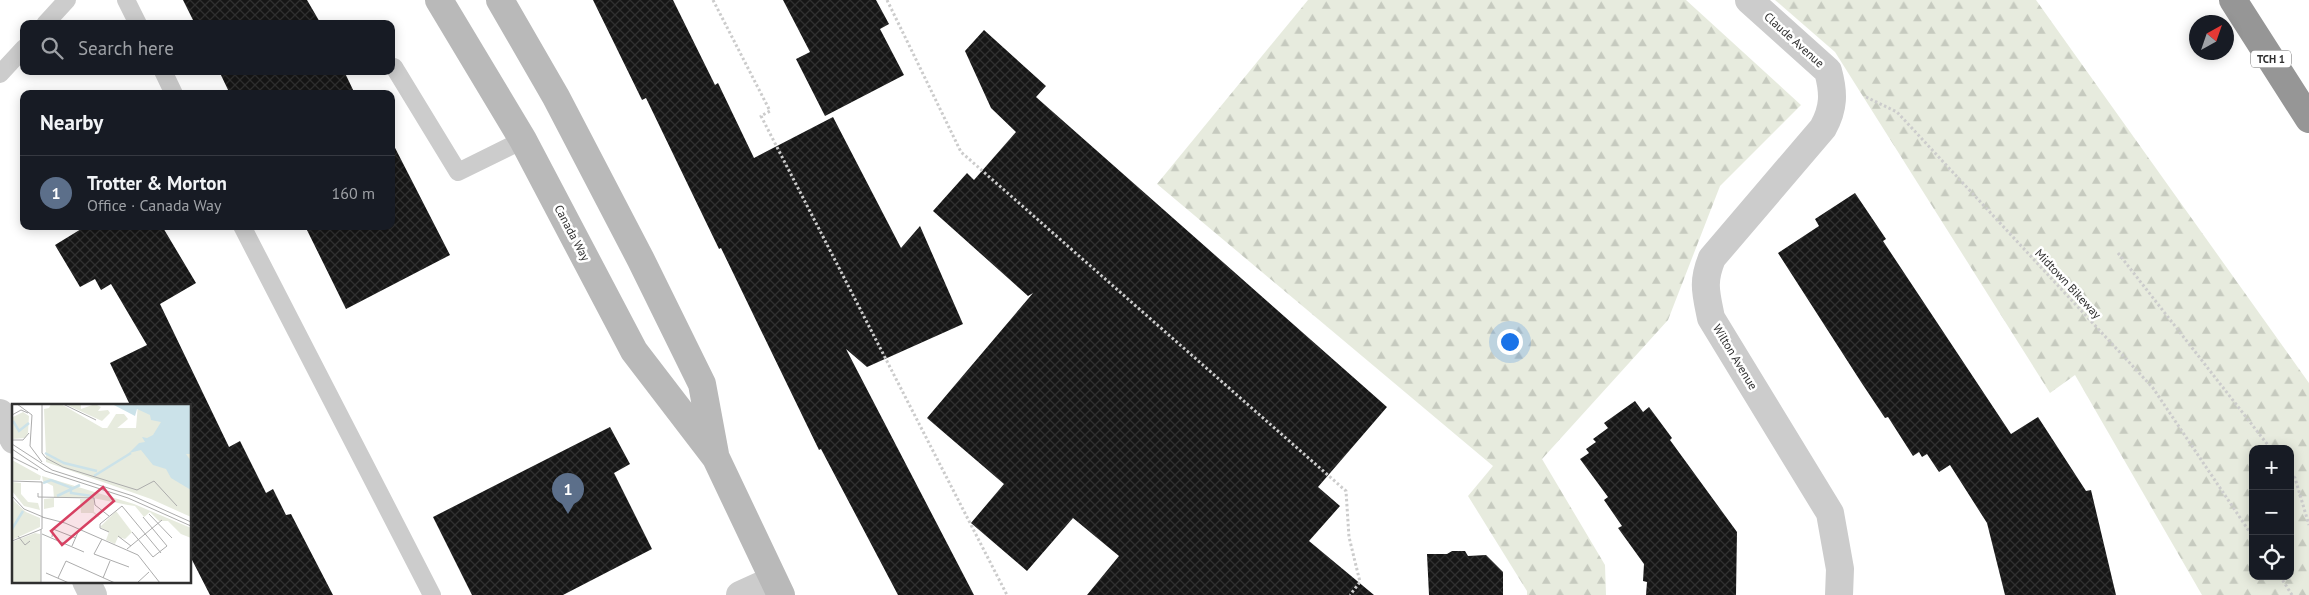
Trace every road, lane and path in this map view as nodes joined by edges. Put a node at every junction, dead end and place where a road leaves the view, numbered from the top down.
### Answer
1 (67, 0) edge
2 (126, 0) edge
3 (439, 0) edge
4 (500, 0) edge
5 (713, 0) edge
6 (887, 0) edge
7 (1749, 0) edge
8 (2233, 0) edge
9 (49, 20) edge
10 (136, 20) edge
11 (20, 52) edge
12 (395, 69) edge
13 (0, 74) edge
14 (165, 75) edge
15 (1832, 84) junction
16 (172, 90) edge
17 (2309, 119) edge
18 (523, 140) junction
19 (244, 230) edge
20 (2118, 253) dead end
21 (0, 413) edge
22 (12, 436) edge
23 (2269, 445) edge
24 (716, 458) junction
25 (2294, 477) edge
26 (2309, 525) edge
27 (2252, 535) edge
28 (2283, 580) edge
29 (86, 582) edge
30 (777, 588) edge
31 (93, 595) edge
32 (432, 595) edge
33 (740, 595) edge
34 (1007, 595) edge
35 (1350, 595) edge
36 (1839, 595) edge
37 (2292, 595) edge

1 - 9 lane
2 - 10 lane
3 - 18 main road, Canada Way
4 - 24 main road, Canada Way
5 - 34 path
6 - 35 path
7 - 15 street, Claude Avenue
8 - 17 highway, TCH 1
11 - 13 lane
12 - 18 lane
14 - 16 lane
15 - 27 path, Midtown Bikeway
15 - 36 street, Wilton Avenue
18 - 24 main road, Canada Way
19 - 32 lane
20 - 23 path
21 - 22 street
24 - 30 main road, Canada Way
25 - 26 path
28 - 37 path
29 - 31 street
30 - 33 street

